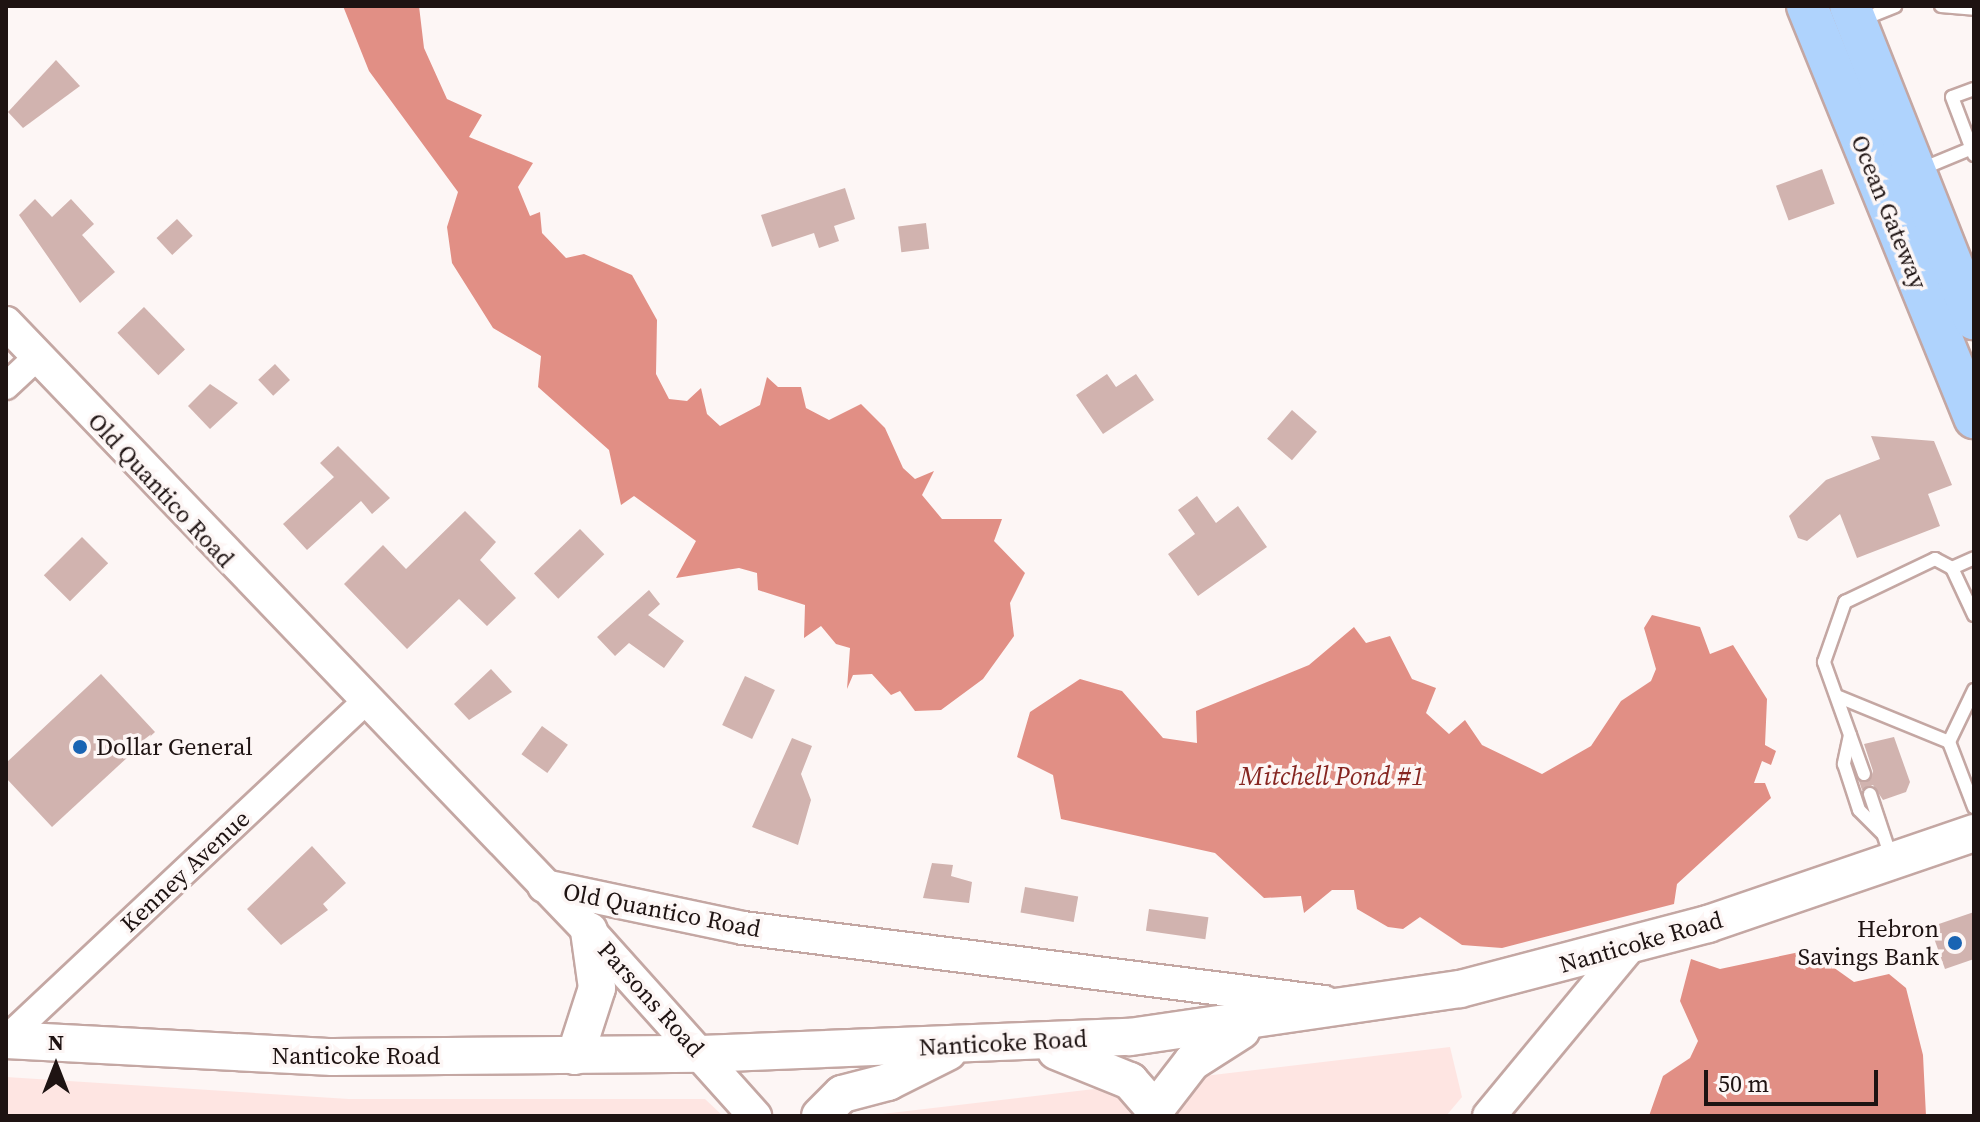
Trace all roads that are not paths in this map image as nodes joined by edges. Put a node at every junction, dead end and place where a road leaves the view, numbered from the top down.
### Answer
1 (1807, 6) edge
2 (1941, 6) edge
3 (1974, 9) edge
4 (1875, 10) edge
5 (1974, 89) edge
6 (1973, 152) edge
7 (1916, 172) junction
8 (1974, 319) edge
9 (6, 323) edge
10 (37, 357) junction
11 (1965, 375) edge
12 (6, 386) edge
13 (1974, 418) edge
14 (1974, 558) edge
15 (1952, 568) junction
16 (1974, 615) edge
17 (1974, 690) edge
18 (1839, 697) junction
19 (364, 703) junction
20 (1850, 731) junction
21 (1949, 742) junction
22 (1864, 774) dead end
23 (1870, 794) dead end
24 (1974, 807) edge
25 (1974, 833) edge
26 (1888, 848) junction
27 (543, 886) junction
28 (589, 931) junction
29 (1628, 948) junction
30 (1363, 1007) junction
31 (1260, 1023) junction
32 (6, 1039) edge
33 (1027, 1044) junction
34 (961, 1046) junction
35 (701, 1054) junction
36 (575, 1056) junction
37 (1155, 1113) edge
38 (755, 1116) edge
39 (820, 1116) edge
40 (1489, 1116) edge

1 - 11 main road, Ocean Gateway
2 - 3 lane
4 - 7 main road, Ocean Gateway
5 - 6 lane
6 - 7 lane
7 - 8 main road, Ocean Gateway
9 - 10 street, Old Quantico Road
10 - 12 street
10 - 19 street, Old Quantico Road
11 - 13 main road, Ocean Gateway
14 - 15 lane
15 - 16 lane
15 - 18 lane
17 - 21 lane
18 - 20 lane
18 - 21 lane
19 - 27 street, Old Quantico Road
19 - 32 street, Kenney Avenue
20 - 22 lane
20 - 26 lane
21 - 24 lane
23 - 26 lane
25 - 26 main road, Nanticoke Road
26 - 29 main road, Nanticoke Road
27 - 28 street, Parsons Road
27 - 30 street, Old Quantico Road
28 - 35 street, Parsons Road
28 - 36 main road
29 - 30 main road, Nanticoke Road
29 - 40 street
30 - 31 main road, Nanticoke Road
31 - 33 main road, Nanticoke Road
31 - 37 main road
32 - 36 main road, Nanticoke Road
33 - 34 main road, Nanticoke Road
33 - 37 main road
34 - 35 main road, Nanticoke Road
34 - 39 main road
35 - 36 main road, Nanticoke Road
35 - 38 street, Parsons Road

